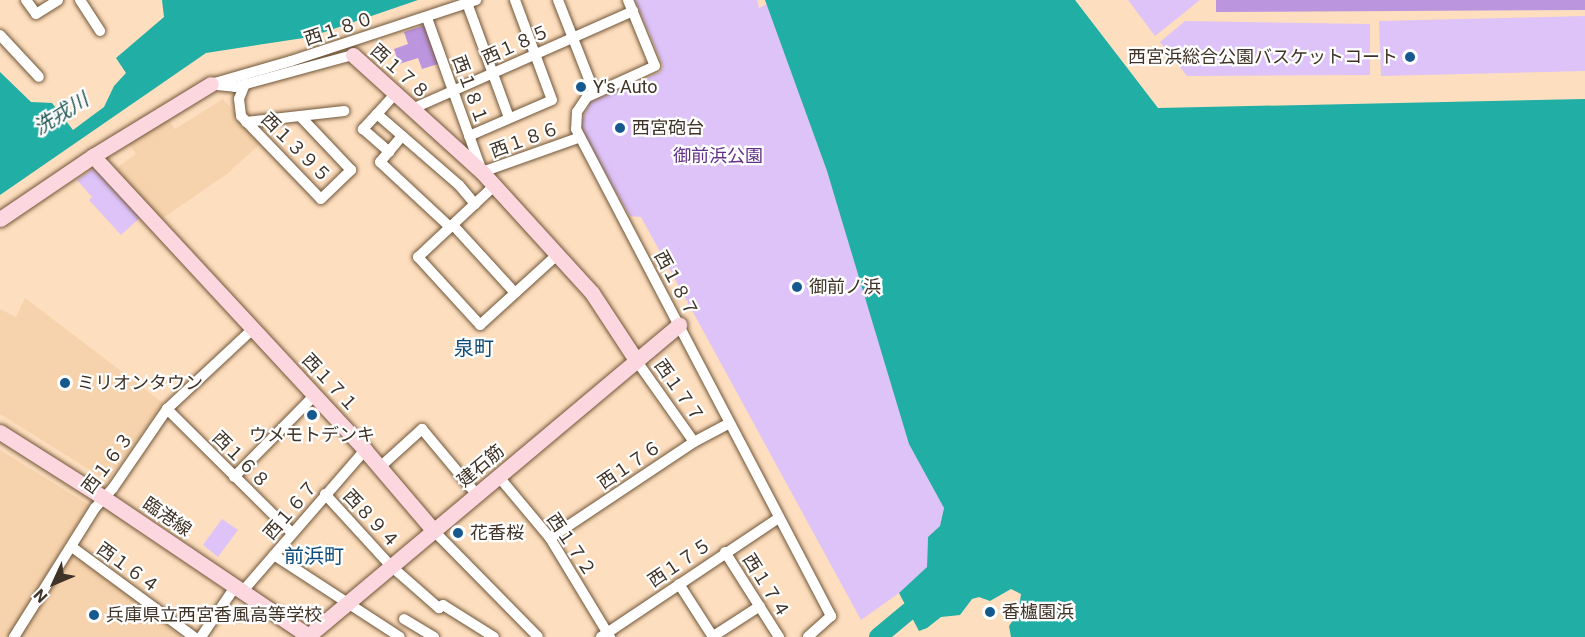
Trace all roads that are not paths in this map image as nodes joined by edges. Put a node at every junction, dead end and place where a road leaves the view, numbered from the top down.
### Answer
1 (26, 0) edge
2 (58, 0) edge
3 (80, 0) edge
4 (515, 0) edge
5 (558, 0) edge
6 (472, 2) edge
7 (631, 5) edge
8 (428, 18) junction
9 (99, 31) dead end
10 (0, 35) edge
11 (572, 38) junction
12 (352, 55) joint
13 (535, 55) junction
14 (494, 74) junction
15 (39, 77) dead end
16 (211, 84) junction
17 (245, 84) junction
18 (452, 91) junction
19 (594, 92) junction
20 (396, 94) junction
21 (412, 109) junction
22 (344, 111) dead end
23 (377, 114) junction
24 (300, 116) junction
25 (509, 118) junction
26 (246, 122) junction
27 (402, 136) junction
28 (469, 136) junction
29 (578, 138) junction
30 (389, 152) junction
31 (93, 156) junction
32 (482, 172) junction
33 (494, 186) junction
34 (475, 204) junction
35 (0, 219) edge
36 (451, 226) junction
37 (557, 255) junction
38 (516, 293) junction
39 (679, 325) junction
40 (254, 328) junction
41 (636, 360) junction
42 (315, 395) junction
43 (167, 409) junction
44 (729, 423) junction
45 (0, 432) edge
46 (694, 442) junction
47 (365, 450) junction
48 (380, 467) junction
49 (234, 477) junction
50 (499, 477) junction
51 (325, 494) junction
52 (477, 495) junction
53 (104, 498) junction
54 (779, 518) junction
55 (434, 531) junction
56 (292, 533) junction
57 (550, 538) junction
58 (72, 547) junction
59 (725, 552) junction
60 (274, 555) junction
61 (392, 566) junction
62 (679, 584) junction
63 (238, 590) junction
64 (348, 603) junction
65 (760, 606) junction
66 (404, 619) dead end
67 (478, 633) edge
68 (606, 636) edge
69 (14, 637) edge
70 (194, 637) edge
71 (201, 637) edge
72 (309, 637) edge
73 (399, 637) edge
74 (434, 637) edge
75 (494, 637) edge
76 (538, 637) edge
77 (712, 637) edge
78 (779, 637) edge
79 (808, 637) edge

1 - 2 street
3 - 9 street
4 - 13 street
5 - 11 street
6 - 8 street, 西１８０
6 - 14 street
7 - 11 street, 西１８５
7 - 19 street, 西１８７
8 - 16 street, 西１８０
8 - 18 street, 西１８１
10 - 15 street
11 - 13 street, 西１８５
11 - 19 street
12 - 17 street, 西１７８
12 - 20 street, 西１７８
13 - 14 street, 西１８５
13 - 25 street
14 - 18 street, 西１８５
14 - 25 street
16 - 17 street, 西１７８
16 - 31 street
17 - 26 street, 西１３９５
18 - 21 street, 西１８５
18 - 28 street, 西１８１
19 - 29 street, 西１８７
20 - 21 street, 西１７８
20 - 23 street
21 - 32 street, 西１７８
22 - 24 street
23 - 27 street
23 - 30 street
24 - 26 street
24 - 26 street, 西１３９５
25 - 28 street
27 - 30 street
27 - 34 street
28 - 32 street, 西１８１
29 - 32 street, 西１８６
29 - 39 street, 西１８７
30 - 36 street
31 - 35 street
31 - 40 street, 西１７１
32 - 33 street, 西１７８
33 - 34 street
33 - 37 street, 西１７８
34 - 36 street
36 - 38 street
36 - 38 street
37 - 38 street
37 - 41 street, 西１７８
39 - 41 street, 建石筋
39 - 44 street, 西１８７
40 - 42 street, 西１７１
40 - 43 street, 西１６３
41 - 46 street, 西１７７
41 - 50 street, 建石筋
42 - 47 street, 西１７１
42 - 49 street
43 - 49 street, 西１６８
43 - 53 street, 西１６３
44 - 46 street, 西１７６
44 - 54 street, 西１８７
45 - 53 street, 臨港線
46 - 57 street, 西１７６
47 - 48 street, 西１７１
47 - 51 street, 西１６７
48 - 52 street
48 - 55 street, 西１７１
49 - 56 street, 西１６８
50 - 52 street, 建石筋
50 - 57 street, 西１７２
51 - 56 street, 西１６７
51 - 61 street, 西８９４
52 - 55 street, 建石筋
53 - 58 street, 西１６３
53 - 63 street, 臨港線
54 - 59 street, 西１７５
54 - 79 street, 西１８７
55 - 61 street, 建石筋
55 - 76 street, 西１７１
56 - 60 street, 西１６７
57 - 68 street, 西１７２
58 - 69 street, 西１６３
58 - 70 street, 西１６４
59 - 62 street, 西１７５
59 - 65 street, 西１７４
60 - 63 street, 西１６７
60 - 64 street
61 - 64 street, 建石筋
61 - 67 street, 西８９４
62 - 68 street, 西１７５
62 - 77 street
63 - 71 street, 西１６７
63 - 72 street, 臨港線
64 - 72 street, 建石筋
64 - 73 street
65 - 77 street
65 - 78 street, 西１７４
66 - 74 street
67 - 75 street, 西８９４

